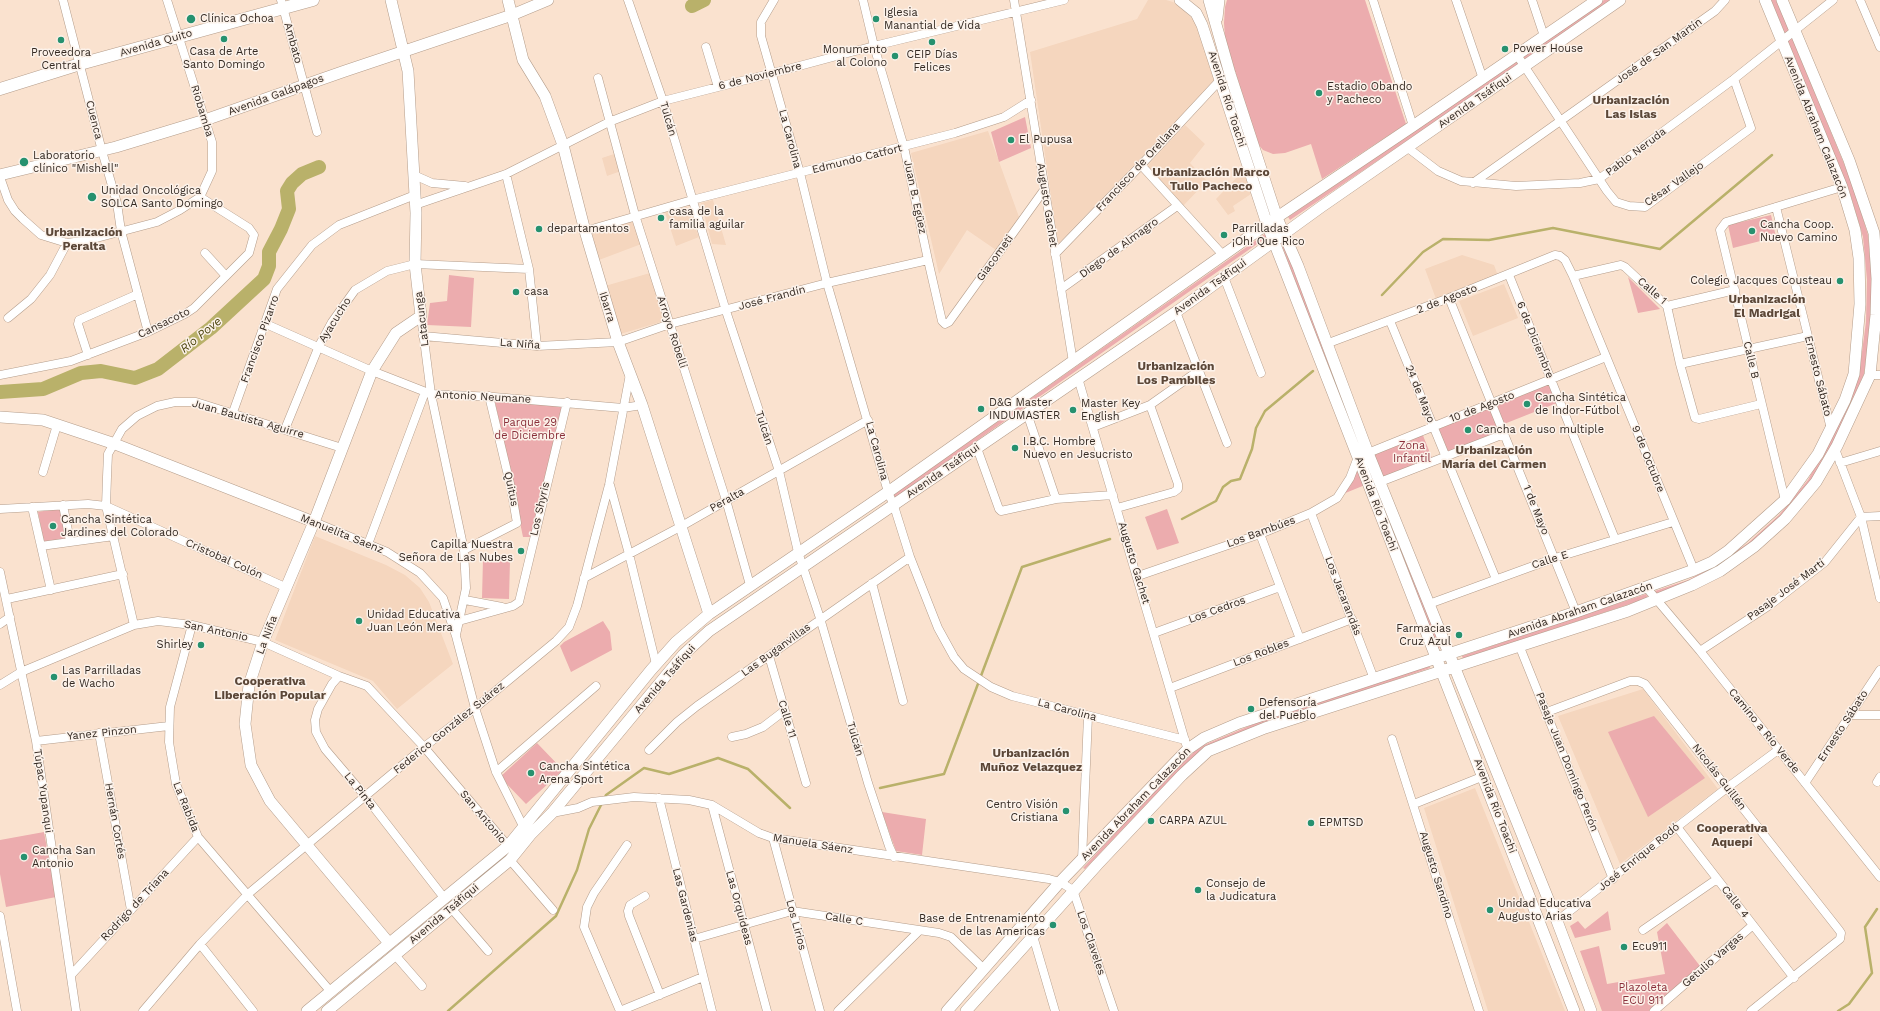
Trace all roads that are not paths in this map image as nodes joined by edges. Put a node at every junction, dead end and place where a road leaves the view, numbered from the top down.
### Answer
1 (63, 0) edge
2 (167, 0) edge
3 (313, 0) edge
4 (391, 0) edge
5 (508, 0) edge
6 (548, 0) edge
7 (628, 0) edge
8 (774, 0) edge
9 (863, 0) edge
10 (1014, 0) edge
11 (1064, 0) edge
12 (1180, 0) edge
13 (1209, 0) edge
14 (1219, 0) edge
15 (1373, 0) edge
16 (1456, 0) edge
17 (1532, 0) edge
18 (1596, 0) edge
19 (1620, 0) edge
20 (1724, 0) edge
21 (1765, 0) edge
22 (1782, 0) edge
23 (1833, 0) edge
24 (1860, 0) edge
25 (282, 4) edge
26 (1017, 13) junction
27 (512, 16) junction
28 (1217, 28) junction
29 (1795, 30) junction
30 (179, 36) junction
31 (1544, 36) junction
32 (1782, 40) junction
33 (874, 46) junction
34 (706, 47) dead end
35 (1880, 47) edge
36 (404, 51) junction
37 (1517, 55) junction
38 (80, 64) junction
39 (1525, 66) junction
40 (773, 73) junction
41 (598, 78) dead end
42 (1221, 79) junction
43 (1483, 79) junction
44 (1734, 79) junction
45 (306, 85) junction
46 (718, 87) junction
47 (0, 89) edge
48 (1031, 100) junction
49 (663, 101) junction
50 (205, 120) junction
51 (609, 122) junction
52 (1560, 122) junction
53 (1414, 126) junction
54 (317, 132) dead end
55 (563, 145) junction
56 (904, 147) junction
57 (1408, 148) junction
58 (102, 151) junction
59 (1141, 165) junction
60 (800, 173) junction
61 (506, 174) junction
62 (414, 175) junction
63 (0, 176) edge
64 (1599, 179) junction
65 (1473, 183) junction
66 (468, 186) junction
67 (1842, 187) junction
68 (1044, 190) junction
69 (200, 197) junction
70 (415, 200) junction
71 (692, 200) junction
72 (1177, 206) junction
73 (1776, 207) junction
74 (635, 215) junction
75 (1272, 221) junction
76 (121, 231) junction
77 (585, 231) junction
78 (1877, 232) edge
79 (1285, 233) junction
80 (1274, 241) junction
81 (67, 243) junction
82 (205, 253) dead end
83 (1055, 254) junction
84 (1223, 255) junction
85 (928, 260) junction
86 (1565, 260) joint
87 (415, 264) junction
88 (529, 269) junction
89 (1509, 275) junction
90 (226, 276) junction
91 (1573, 276) junction
92 (1224, 277) junction
93 (827, 283) junction
94 (1061, 289) junction
95 (1735, 290) junction
96 (138, 294) junction
97 (1449, 298) junction
98 (1667, 306) junction
99 (726, 311) junction
100 (1176, 312) junction
101 (421, 316) junction
102 (8, 318) dead end
103 (1390, 321) junction
104 (266, 324) junction
105 (670, 324) junction
106 (945, 324) joint
107 (148, 332) junction
108 (424, 336) junction
109 (1808, 336) junction
110 (618, 342) junction
111 (1326, 344) junction
112 (319, 346) junction
113 (537, 346) junction
114 (1748, 349) junction
115 (88, 355) junction
116 (1606, 357) junction
117 (1073, 362) junction
118 (1680, 364) junction
119 (372, 371) junction
120 (1198, 371) junction
121 (1261, 373) dead end
122 (630, 374) junction
123 (0, 375) edge
124 (1875, 375) edge
125 (1078, 378) junction
126 (1551, 379) junction
127 (428, 393) junction
128 (489, 396) junction
129 (567, 402) junction
130 (1492, 403) junction
131 (1761, 404) junction
132 (642, 405) junction
133 (1150, 405) junction
134 (623, 408) junction
135 (1027, 413) junction
136 (232, 414) junction
137 (0, 418) edge
138 (868, 420) junction
139 (57, 425) junction
140 (1433, 426) junction
141 (1093, 427) junction
142 (285, 429) junction
143 (1831, 429) junction
144 (1504, 434) junction
145 (1227, 443) dead end
146 (115, 444) junction
147 (342, 448) junction
148 (977, 448) junction
149 (1835, 449) junction
150 (1880, 451) edge
151 (1363, 455) junction
152 (1445, 457) junction
153 (1840, 463) junction
154 (779, 471) junction
155 (43, 472) dead end
156 (1380, 482) junction
157 (609, 484) junction
158 (888, 492) junction
159 (1113, 495) junction
160 (1056, 499) junction
161 (726, 500) junction
162 (1785, 500) junction
163 (63, 505) junction
164 (106, 506) junction
165 (894, 506) junction
166 (32, 507) junction
167 (1117, 508) junction
168 (0, 509) edge
169 (1311, 513) junction
170 (1861, 516) junction
171 (1880, 516) edge
172 (314, 522) junction
173 (1673, 522) junction
174 (680, 527) junction
175 (1260, 534) junction
176 (114, 536) junction
177 (1615, 539) junction
178 (70, 541) junction
179 (368, 544) junction
180 (41, 546) junction
181 (464, 550) junction
182 (798, 552) junction
183 (629, 554) junction
184 (910, 557) junction
185 (1555, 558) junction
186 (803, 566) junction
187 (1694, 570) junction
188 (0, 572) edge
189 (123, 574) junction
190 (1138, 576) junction
191 (584, 578) junction
192 (1496, 579) junction
193 (872, 583) junction
194 (750, 585) junction
195 (1879, 585) edge
196 (285, 587) junction
197 (1280, 587) junction
198 (1646, 587) junction
199 (51, 590) junction
200 (1880, 598) edge
201 (7, 599) junction
202 (465, 600) junction
203 (1657, 600) junction
204 (1429, 604) junction
205 (505, 608) junction
206 (1576, 612) junction
207 (709, 614) junction
208 (10, 617) junction
209 (820, 618) junction
210 (1352, 619) junction
211 (459, 621) junction
212 (0, 624) edge
213 (134, 625) junction
214 (192, 625) junction
215 (1154, 633) junction
216 (456, 636) junction
217 (1300, 639) junction
218 (263, 642) junction
219 (1519, 645) junction
220 (1700, 651) junction
221 (1449, 654) junction
222 (769, 656) junction
223 (1436, 659) junction
224 (656, 664) junction
225 (1454, 667) junction
226 (1880, 670) edge
227 (21, 672) junction
228 (1441, 672) junction
229 (339, 676) junction
230 (1374, 679) junction
231 (0, 686) edge
232 (596, 686) dead end
233 (1170, 688) junction
234 (903, 702) dead end
235 (475, 708) junction
236 (784, 711) junction
237 (1547, 712) junction
238 (1850, 715) junction
239 (1880, 715) edge
240 (1088, 716) junction
241 (169, 726) junction
242 (99, 733) junction
243 (732, 737) dead end
244 (1392, 739) dead end
245 (36, 741) junction
246 (1186, 745) junction
247 (424, 747) junction
248 (649, 750) dead end
249 (1778, 750) junction
250 (496, 772) junction
251 (1484, 776) junction
252 (806, 782) dead end
253 (1805, 783) junction
254 (1728, 787) junction
255 (365, 796) junction
256 (658, 798) junction
257 (1414, 804) junction
258 (712, 805) junction
259 (552, 814) junction
260 (523, 826) junction
261 (1677, 827) junction
262 (198, 837) junction
263 (773, 838) junction
264 (307, 845) junction
265 (627, 845) dead end
266 (508, 846) junction
267 (894, 857) junction
268 (510, 860) junction
269 (1082, 860) junction
270 (1880, 878) edge
271 (1613, 879) junction
272 (1717, 879) junction
273 (1060, 882) junction
274 (1073, 890) junction
275 (248, 894) junction
276 (645, 896) dead end
277 (448, 903) junction
278 (131, 910) junction
279 (553, 910) dead end
280 (792, 911) junction
281 (0, 916) edge
282 (1557, 921) junction
283 (744, 924) junction
284 (1753, 925) junction
285 (1643, 930) dead end
286 (920, 931) junction
287 (1033, 936) junction
288 (694, 938) junction
289 (389, 943) junction
290 (200, 944) junction
291 (488, 952) dead end
292 (395, 955) junction
293 (984, 969) junction
294 (72, 974) junction
295 (703, 977) junction
296 (1794, 978) junction
297 (422, 986) dead end
298 (331, 992) junction
299 (660, 995) junction
300 (333, 1009) edge
301 (17, 1011) edge
302 (76, 1011) edge
303 (143, 1011) edge
304 (253, 1011) edge
305 (307, 1011) edge
306 (620, 1011) edge
307 (712, 1011) edge
308 (767, 1011) edge
309 (820, 1011) edge
310 (838, 1011) edge
311 (947, 1011) edge
312 (966, 1011) edge
313 (1055, 1011) edge
314 (1114, 1011) edge
315 (1479, 1011) edge
316 (1574, 1011) edge
317 (1591, 1011) edge
318 (1654, 1011) edge
319 (1751, 1011) edge

1 - 38 street, Cuenca
2 - 30 street, Riobamba
3 - 25 main road, Avenida Quito
4 - 36 main road, Latacunga
5 - 27 main road, Ibarra
6 - 27 main road, Avenida Galápagos
7 - 49 street, Tulcán
8 - 40 street, La Carolina
9 - 33 street, Juan B. Egüez
10 - 26 street, Augusto Gachet
11 - 26 street, 6 de Noviembre
12 - 42 main road, Avenida Río Toachi
13 - 28 main road, Avenida Río Toachi
14 - 28 main road
15 - 53 street
16 - 43 street
17 - 31 street
18 - 31 main road, Avenida Tsáfiqui
19 - 39 main road, Avenida Tsáfiqui
20 - 52 street, José de San Martín
21 - 32 main road, Avenida Abraham Calazacón
22 - 29 main road, Avenida Abraham Calazacón
23 - 29 street, Pablo Neruda
24 - 35 street
25 - 30 main road, Avenida Quito
25 - 45 street, Ambato
26 - 33 street, 6 de Noviembre
26 - 48 street, Augusto Gachet
27 - 36 main road, Avenida Galápagos
27 - 55 main road, Ibarra
28 - 75 main road, Avenida Río Toachi
29 - 32 street, Pablo Neruda
29 - 78 main road, Avenida Abraham Calazacón
30 - 38 main road, Avenida Quito
30 - 50 street, Riobamba
31 - 37 main road, Avenida Tsáfiqui
32 - 44 street, Pablo Neruda
32 - 67 main road, Avenida Abraham Calazacón
33 - 40 street, 6 de Noviembre
33 - 56 street, Juan B. Egüez
34 - 46 street
36 - 45 main road, Avenida Galápagos
36 - 62 main road, Latacunga
37 - 39 street, César Vallejo
37 - 43 main road, Avenida Tsáfiqui
38 - 47 main road, Avenida Quito
38 - 58 street, Cuenca
39 - 52 street, César Vallejo
39 - 57 main road, Avenida Tsáfiqui
40 - 46 street, 6 de Noviembre
40 - 60 street, La Carolina
41 - 51 street, Arroyo Robelli
42 - 59 street, Francisco de Orellana
42 - 75 main road, Avenida Río Toachi
43 - 53 main road, Avenida Tsáfiqui
44 - 64 street, Pablo Neruda
44 - 64 street, César Vallejo
45 - 50 main road, Avenida Galápagos
45 - 54 street, Ambato
46 - 49 street, 6 de Noviembre
48 - 56 street, Edmundo Catfort
48 - 68 street, Augusto Gachet
49 - 51 street, 6 de Noviembre
49 - 71 street, Tulcán
50 - 58 main road, Avenida Galápagos
50 - 69 street, Riobamba
51 - 55 street, 6 de Noviembre
51 - 74 street, Arroyo Robelli
52 - 64 street, César Vallejo
52 - 65 street, José de San Martín
53 - 75 main road, Avenida Tsáfiqui
55 - 61 street, 6 de Noviembre
55 - 77 main road, Ibarra
56 - 60 street, Edmundo Catfort
56 - 85 street, Juan B. Egüez
57 - 65 street, Pablo Neruda
57 - 79 main road, Avenida Tsáfiqui
58 - 63 main road, Avenida Galápagos
58 - 76 street, Cuenca
59 - 72 street
59 - 83 street, Francisco de Orellana
60 - 71 street, Edmundo Catfort
60 - 93 street, La Carolina
61 - 66 street, 6 de Noviembre
61 - 88 street
62 - 66 street, 6 de Noviembre
62 - 70 main road, Latacunga
63 - 81 street
64 - 65 street, Pablo Neruda
66 - 70 street, 6 de Noviembre
67 - 73 street
67 - 143 main road, Avenida Abraham Calazacón
68 - 83 street, Augusto Gachet
68 - 106 street, Giacometi
69 - 76 street
69 - 90 street, Cansacoto
70 - 87 main road, Latacunga
70 - 104 street, Francisco Pizarro
71 - 74 street, Edmundo Catfort
71 - 99 street, Tulcán
72 - 84 street
72 - 94 street, Diego de Almagro
73 - 95 street, Calle B
73 - 109 street, Ernesto Sábato
74 - 77 street, Edmundo Catfort
74 - 105 street, Arroyo Robelli
75 - 79 main road, Avenida Río Toachi
75 - 80 main road, Avenida Río Toachi
75 - 84 main road, Avenida Tsáfiqui
76 - 81 street
76 - 96 street, Cuenca
77 - 110 main road, Ibarra
78 - 124 main road, Avenida Abraham Calazacón
79 - 80 main road, Avenida Tsáfiqui
79 - 111 main road, Avenida Río Toachi
80 - 92 main road, Avenida Tsáfiqui
80 - 151 main road, Avenida Río Toachi
81 - 102 street
82 - 90 street
83 - 94 street, Augusto Gachet
84 - 117 main road, Avenida Tsáfiqui
85 - 93 street, José Frandín
85 - 106 street, Juan B. Egüez
86 - 89 street, 2 de Agosto
86 - 91 street, 9 de Octubre
87 - 88 street, Ayacucho
87 - 101 main road, Latacunga
87 - 112 street, Ayacucho
88 - 113 street
89 - 97 street, 2 de Agosto
89 - 126 street, 6 de Diciembre
90 - 107 street, Cansacoto
91 - 98 street, Calle 1
91 - 116 street, 9 de Octubre
92 - 100 main road, Avenida Tsáfiqui
92 - 121 street
93 - 99 street, José Frandín
93 - 138 street, La Carolina
94 - 117 street, Augusto Gachet
95 - 98 street, Calle 1
95 - 114 street, Calle B
96 - 107 street, Cuenca
96 - 115 street
97 - 103 street, 2 de Agosto
97 - 130 street, 1 de Mayo
98 - 118 street
99 - 105 street, José Frandín
99 - 154 street, Tulcán
100 - 120 street
100 - 125 main road, Avenida Tsáfiqui
101 - 108 street, Latacunga
101 - 119 main road, La Niña
103 - 111 street, 2 de Agosto
103 - 140 street, 24 de Mayo
104 - 112 street, Antonio Neumane
104 - 136 street, Francisco Pizarro
105 - 110 street, José Frandín
105 - 161 street, Arroyo Robelli
107 - 115 street, Cansacoto
108 - 113 street, La Niña
108 - 127 street, Latacunga
109 - 114 street
109 - 143 street, Ernesto Sábato
110 - 113 street, La Niña
110 - 122 main road, Ibarra
111 - 151 main road, Avenida Río Toachi
112 - 119 street, Antonio Neumane
112 - 142 street, Ayacucho
114 - 118 street
114 - 131 street, Calle B
115 - 123 street, Cansacoto
116 - 126 street, 10 de Agosto
116 - 173 street, 9 de Octubre
117 - 158 main road, Avenida Tsáfiqui
118 - 131 street
119 - 127 street, Antonio Neumane
119 - 147 main road, La Niña
120 - 133 street
120 - 145 street
122 - 132 main road, Ibarra
122 - 134 street, Federico González Suárez
124 - 149 main road, Avenida Abraham Calazacón
125 - 135 main road, Avenida Tsáfiqui
125 - 141 street, Augusto Gachet
126 - 130 street, 10 de Agosto
126 - 177 street, 6 de Diciembre
127 - 128 street, Antonio Neumane
127 - 179 street
127 - 181 street, Latacunga
128 - 129 street, Antonio Neumane
128 - 181 street, Quitus
129 - 134 street, Antonio Neumane
129 - 205 street, Los Shyris
130 - 140 street, 10 de Agosto
130 - 144 street, 1 de Mayo
131 - 162 street, Calle B
132 - 134 street, Antonio Neumane
132 - 174 main road, Ibarra
133 - 141 street
133 - 167 street
134 - 157 street, Federico González Suárez
135 - 148 main road, Avenida Tsáfiqui
135 - 160 street
136 - 142 street, Juan Bautista Aguirre
136 - 146 street, Juan Bautista Aguirre
137 - 139 main road, Manuelita Saenz
138 - 154 street, Peralta
138 - 158 street, La Carolina
139 - 146 main road, Manuelita Saenz
139 - 155 street
140 - 151 street, 10 de Agosto
140 - 152 street, 24 de Mayo
141 - 159 street, Augusto Gachet
142 - 147 street, Juan Bautista Aguirre
143 - 162 main road, Avenida Abraham Calazacón
144 - 152 street
144 - 185 street, 1 de Mayo
146 - 164 street, Juan Bautista Aguirre
146 - 172 main road, Manuelita Saenz
147 - 172 main road, La Niña
148 - 160 street
148 - 165 main road, Avenida Tsáfiqui
149 - 153 street
149 - 203 main road, Avenida Abraham Calazacón
150 - 153 street
151 - 156 main road, Avenida Río Toachi
151 - 169 street, Los Bambúes
151 - 223 main road, Avenida Río Toachi
152 - 156 street
152 - 192 street, 24 de Mayo
153 - 170 street
154 - 161 street, Peralta
154 - 182 street, Tulcán
156 - 204 main road, Avenida Río Toachi
157 - 183 street
157 - 191 street, Federico González Suárez
158 - 165 street, La Carolina
158 - 182 main road, Avenida Tsáfiqui
159 - 160 street
159 - 167 street, Augusto Gachet
161 - 174 street, Peralta
161 - 194 street, Arroyo Robelli
162 - 187 main road, Avenida Abraham Calazacón
163 - 164 street, Cristobal Colón
163 - 166 street, Cristobal Colón
163 - 178 street
164 - 176 street, Juan Bautista Aguirre
164 - 196 street, Cristobal Colón
165 - 184 street, La Carolina
165 - 186 main road, Avenida Tsáfiqui
166 - 168 street, Cristobal Colón
166 - 180 street
167 - 190 street, Augusto Gachet
169 - 175 street, Los Bambúes
169 - 210 street, Los Jacarandás
170 - 171 street
170 - 195 street
170 - 220 street, Pasaje José Martí
172 - 179 street, Manuelita Saenz
172 - 196 main road, La Niña
173 - 177 street, Calle E
173 - 187 street, 9 de Octubre
174 - 183 street, Peralta
174 - 207 main road, Ibarra
175 - 190 street, Los Bambúes
175 - 197 street
176 - 178 street
176 - 189 street, Juan Bautista Aguirre
177 - 185 street, Calle E
178 - 180 street
179 - 216 street, Manuelita Saenz
180 - 199 street
181 - 202 street, Latacunga
182 - 186 street, Tulcán
182 - 194 main road, Avenida Tsáfiqui
183 - 191 street, Peralta
183 - 224 street
184 - 193 street, Las Buganvillas
184 - 240 street, La Carolina
185 - 192 street, Calle E
185 - 206 street, 1 de Mayo
186 - 209 street, Tulcán
186 - 259 main road, Avenida Tsáfiqui
187 - 198 main road, Avenida Abraham Calazacón
188 - 201 street, Túpac Yupanqui
189 - 199 street
189 - 213 street, Juan Bautista Aguirre
190 - 215 street, Augusto Gachet
191 - 235 street, Federico González Suárez
192 - 204 street, Calle E
193 - 209 street, Las Buganvillas
193 - 234 street
194 - 207 main road, Avenida Tsáfiqui
195 - 200 street
196 - 218 main road, La Niña
197 - 215 street, Los Cedros
197 - 217 street
198 - 203 street, Camino a Río Verde
198 - 206 main road, Avenida Abraham Calazacón
199 - 201 street
201 - 208 street, Túpac Yupanqui
202 - 205 street
202 - 211 street, Latacunga
203 - 219 main road, Avenida Abraham Calazacón
203 - 220 street, Camino a Río Verde
204 - 221 main road, Avenida Río Toachi
205 - 211 street, Los Shyris
206 - 221 main road, Avenida Abraham Calazacón
207 - 224 main road, Avenida Tsáfiqui
208 - 212 street
208 - 227 street, Túpac Yupanqui
209 - 222 street, Las Buganvillas
209 - 267 street, Tulcán
210 - 217 street, Los Robles
210 - 230 street, Los Jacarandás
211 - 216 street, Latacunga
213 - 214 street, San Antonio
213 - 227 street, San Antonio
214 - 218 street, San Antonio
214 - 241 street, La Rabida
215 - 233 street, Augusto Gachet
216 - 235 street, Manuelita Saenz
217 - 233 street, Los Robles
218 - 229 street, San Antonio
218 - 264 main road, La Niña
219 - 225 main road, Avenida Abraham Calazacón
219 - 237 street, Pasaje Juan Domingo Perón
220 - 249 street, Camino a Río Verde
221 - 223 main road, Avenida Abraham Calazacón
221 - 225 main road, Avenida Río Toachi
222 - 236 street, Calle 11
222 - 248 street, Las Buganvillas
223 - 228 main road, Avenida Río Toachi
223 - 230 main road, Avenida Abraham Calazacón
224 - 260 main road, Avenida Tsáfiqui
225 - 228 main road, Avenida Abraham Calazacón
225 - 282 main road, Avenida Río Toachi
226 - 238 street, Ernesto Sábato
227 - 231 street, San Antonio
227 - 245 street, Túpac Yupanqui
228 - 251 main road, Avenida Río Toachi
228 - 274 main road, Avenida Abraham Calazacón
229 - 247 street, San Antonio
229 - 255 street, La Pinta
230 - 246 main road, Avenida Abraham Calazacón
232 - 250 street
233 - 246 street, Augusto Gachet
235 - 247 street, Federico González Suárez
235 - 250 street, Manuelita Saenz
236 - 243 street
236 - 252 street, Calle 11
237 - 254 street, Nicolás Guillén
237 - 271 street, Pasaje Juan Domingo Perón
238 - 239 street
238 - 253 street, Ernesto Sábato
240 - 246 street, La Carolina
240 - 269 street
241 - 242 street, Yanez Pinzon
241 - 262 street, La Rabida
242 - 245 street, Yanez Pinzon
242 - 278 street, Hernán Cortés
244 - 257 street, Augusto Sandino
245 - 294 street, Túpac Yupanqui
246 - 269 main road, Avenida Abraham Calazacón
247 - 255 street, Federico González Suárez
247 - 266 street, San Antonio
249 - 253 street, Camino a Río Verde
249 - 254 street, José Enrique Rodó
250 - 260 street, Manuelita Saenz
251 - 257 street
251 - 316 main road, Avenida Río Toachi
253 - 270 street, Camino a Río Verde
254 - 261 street, José Enrique Rodó
254 - 296 street, Nicolás Guillén
255 - 264 street, Federico González Suárez
255 - 277 street, La Pinta
256 - 258 street, Manuela Sáenz
256 - 259 street, Manuela Sáenz
256 - 288 street, Las Gardenias
257 - 315 street, Augusto Sandino
258 - 263 street, Manuela Sáenz
258 - 283 street, Las Orquídeas
259 - 268 main road, Avenida Tsáfiqui
260 - 266 main road, Avenida Tsáfiqui
261 - 271 street, José Enrique Rodó
261 - 272 street, Calle 4
262 - 275 street, La Rabida
262 - 278 street, Rodrigo de Triana
263 - 267 street, Manuela Sáenz
263 - 280 street, Los Lirios
264 - 275 street, Federico González Suárez
264 - 289 main road, La Niña
265 - 306 street
266 - 277 main road, Avenida Tsáfiqui
267 - 273 street, Manuela Sáenz
268 - 277 main road, Avenida Tsáfiqui
268 - 279 street
269 - 273 main road, Avenida Abraham Calazacón
271 - 282 street, José Enrique Rodó
272 - 284 street, Calle 4
272 - 285 street
273 - 274 street
273 - 293 main road, Avenida Abraham Calazacón
274 - 287 main road, Avenida Abraham Calazacón
274 - 314 street, Los Claveles
275 - 290 street, Federico González Suárez
275 - 298 street, La Rabida
276 - 299 street
277 - 289 main road, Avenida Tsáfiqui
277 - 291 street, La Pinta
277 - 292 main road, Avenida Tsáfiqui
278 - 294 street, Rodrigo de Triana
280 - 283 street, Calle C
280 - 286 street, Calle C
280 - 309 street, Los Lirios
281 - 301 street
282 - 317 main road, Avenida Río Toachi
283 - 288 street, Calle C
283 - 308 street, Las Orquídeas
284 - 296 street, Calle 4
284 - 318 street, Getulio Vargas
286 - 293 street, Calle C
286 - 310 street
287 - 312 main road, Avenida Abraham Calazacón
287 - 313 street
288 - 295 street, Las Gardenias
289 - 298 main road, Avenida Tsáfiqui
290 - 303 street, Federico González Suárez
290 - 304 street
292 - 297 street
292 - 300 main road, Avenida Tsáfiqui
293 - 311 main road, Avenida Abraham Calazacón
294 - 302 street, Túpac Yupanqui
295 - 299 street
295 - 307 street, Las Gardenias
296 - 319 street, Nicolás Guillén
298 - 305 main road, Avenida Tsáfiqui
299 - 306 street

